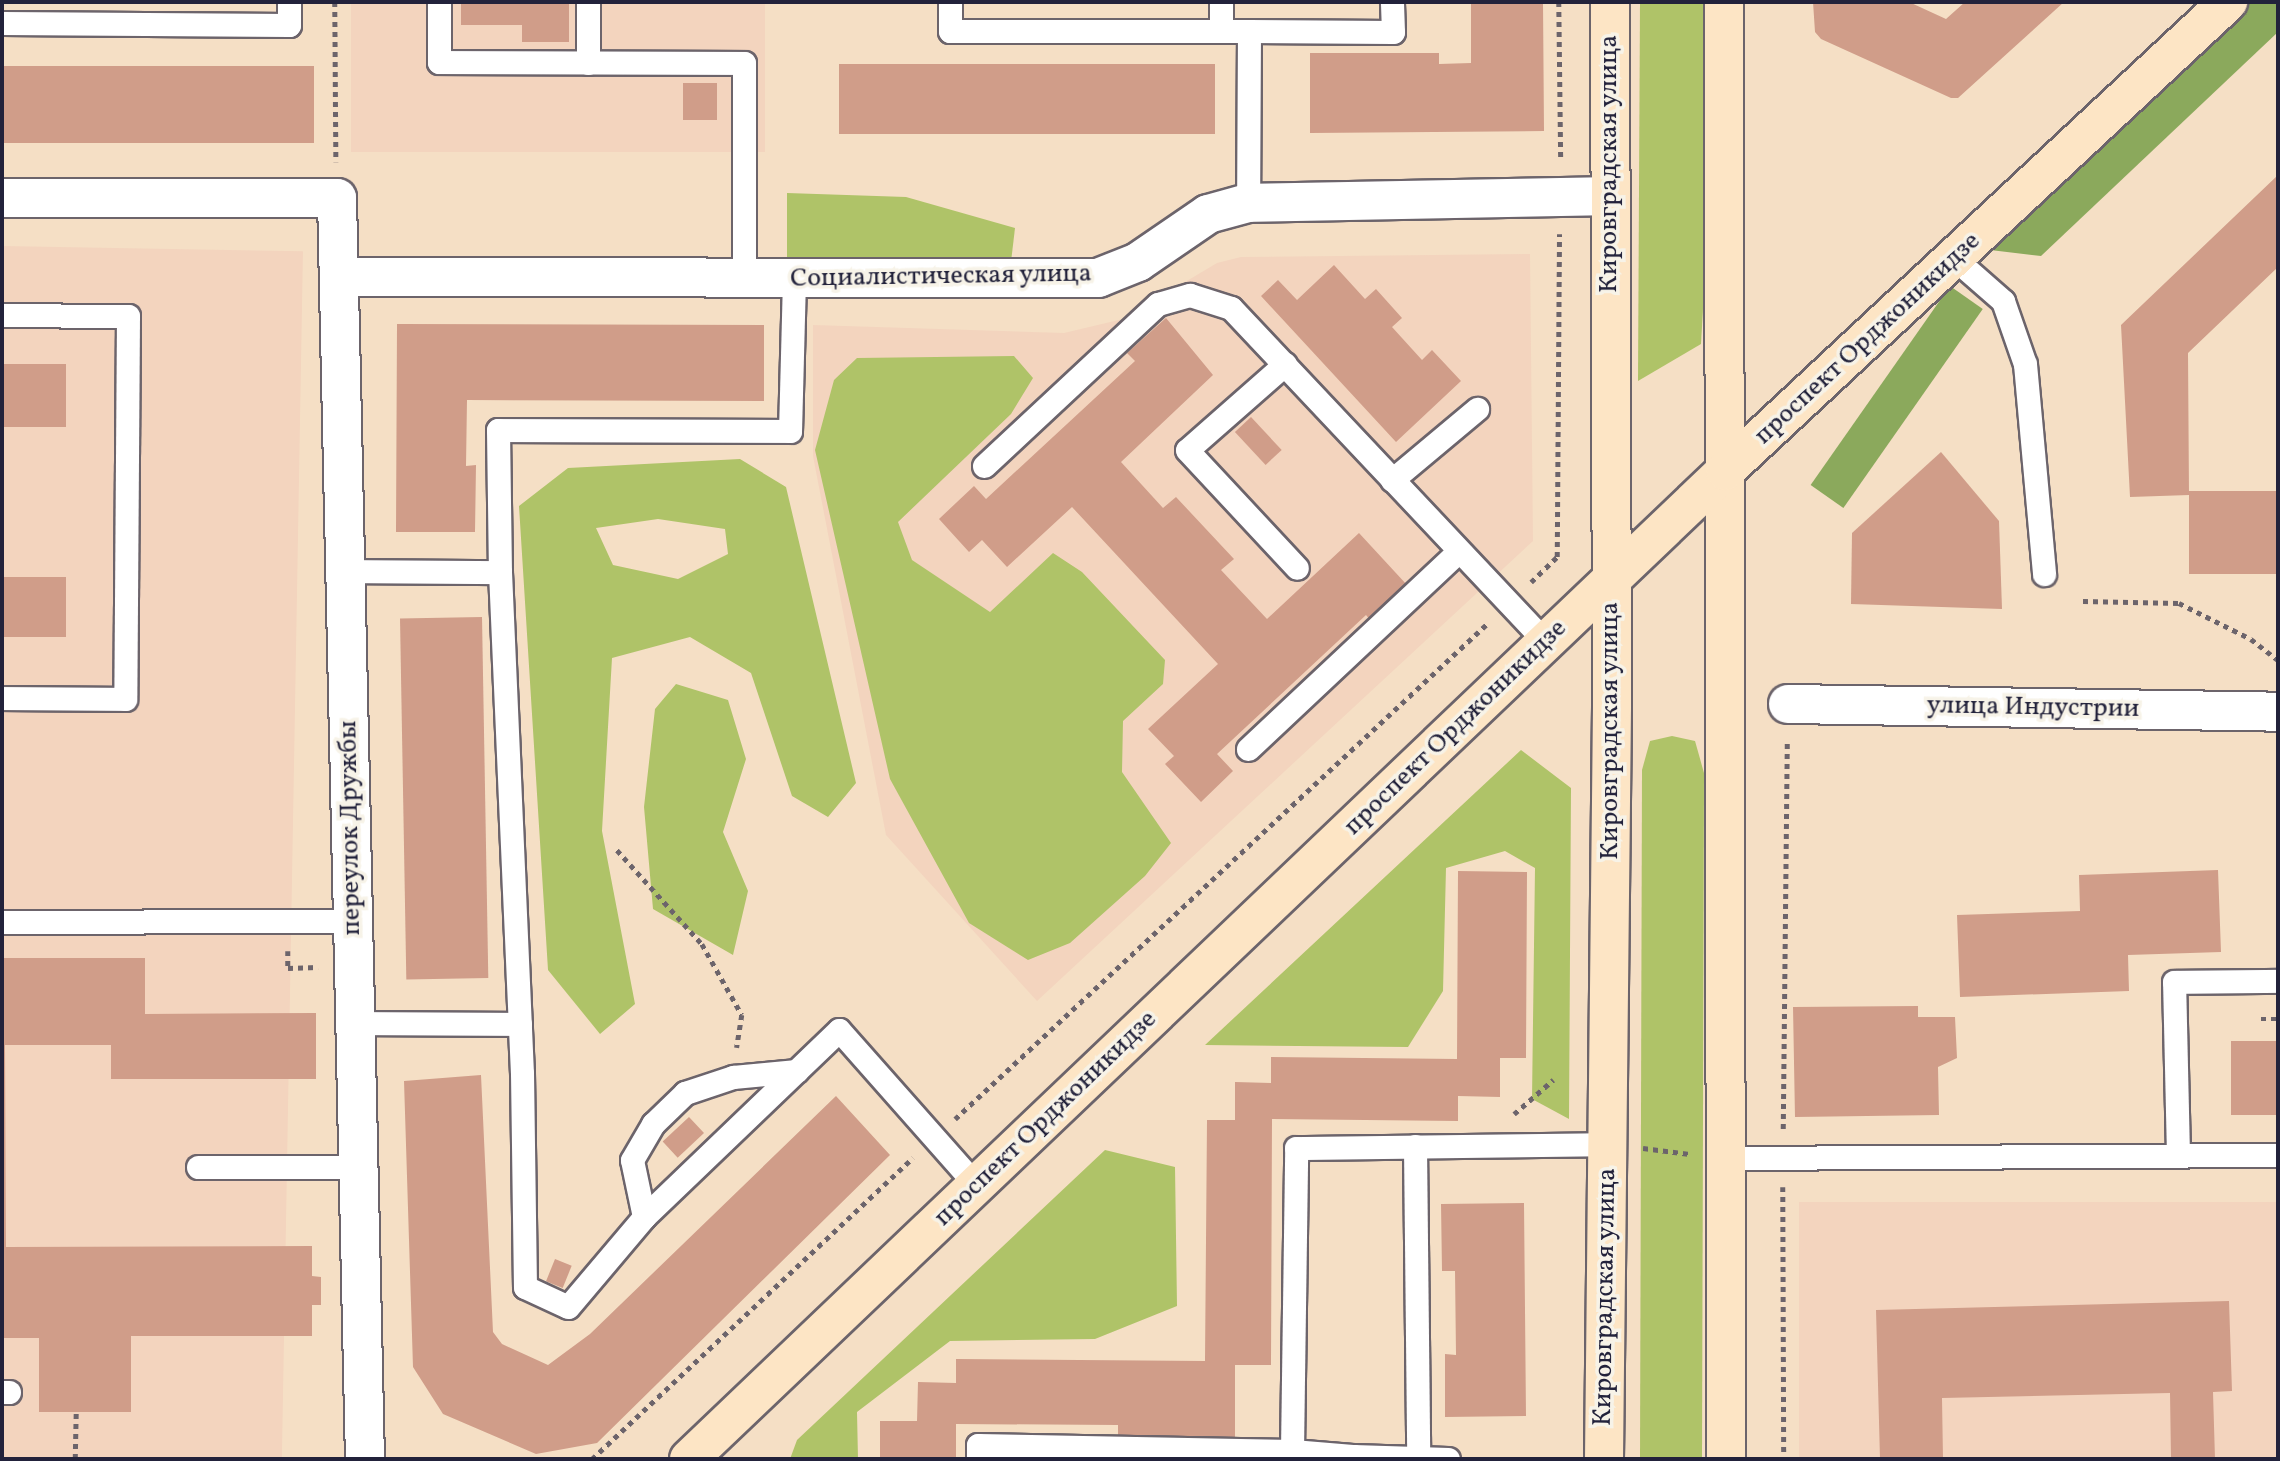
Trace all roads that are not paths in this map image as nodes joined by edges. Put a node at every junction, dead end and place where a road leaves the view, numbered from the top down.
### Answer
1 (289, 2) edge
2 (439, 2) edge
3 (588, 2) edge
4 (950, 2) edge
5 (1221, 2) edge
6 (1392, 2) edge
7 (1610, 2) edge
8 (1724, 2) edge
9 (2228, 2) edge
10 (2, 23) edge
11 (1249, 31) junction
12 (1221, 32) junction
13 (588, 63) junction
14 (1608, 195) junction
15 (2, 198) edge
16 (1248, 203) junction
17 (1955, 259) junction
18 (339, 277) junction
19 (744, 279) junction
20 (794, 279) junction
21 (2, 315) edge
22 (1285, 364) junction
23 (1477, 409) dead end
24 (984, 466) dead end
25 (1725, 471) junction
26 (1392, 480) junction
27 (1459, 551) junction
28 (1297, 568) dead end
29 (346, 571) junction
30 (500, 572) junction
31 (2044, 574) dead end
32 (1611, 581) junction
33 (1546, 642) junction
34 (2, 698) edge
35 (1788, 704) road end
36 (2278, 712) edge
37 (1248, 749) dead end
38 (354, 921) junction
39 (2, 922) edge
40 (2278, 981) edge
41 (356, 1023) junction
42 (520, 1024) junction
43 (797, 1071) junction
44 (1609, 1144) junction
45 (1415, 1146) junction
46 (2178, 1155) junction
47 (2278, 1155) edge
48 (1726, 1158) junction
49 (198, 1167) dead end
50 (359, 1167) junction
51 (976, 1185) junction
52 (644, 1217) junction
53 (1292, 1451) junction
54 (1237, 1455) edge
55 (1353, 1457) edge
56 (1418, 1458) edge
57 (365, 1459) edge
58 (689, 1459) edge
59 (978, 1459) edge
60 (1448, 1459) edge
61 (1604, 1459) edge
62 (1726, 1459) edge

1 - 10 lane
2 - 13 lane
3 - 13 lane
4 - 12 lane
5 - 12 lane
6 - 11 lane
7 - 14 main road, Кировградская улица
8 - 25 main road
9 - 17 main road, проспект Орджоникидзе
11 - 12 lane
11 - 16 lane
13 - 19 lane
14 - 16 street, Социалистическая улица
14 - 32 main road, Кировградская улица
15 - 18 street, переулок Дружбы
16 - 20 street, Социалистическая улица
17 - 25 main road, проспект Орджоникидзе
17 - 31 lane
18 - 19 street, Социалистическая улица
18 - 29 street, переулок Дружбы
19 - 20 street, Социалистическая улица
20 - 30 lane
21 - 34 lane
22 - 24 lane
22 - 26 lane
22 - 28 lane
23 - 26 lane
25 - 32 main road, проспект Орджоникидзе
25 - 48 main road
26 - 27 lane
27 - 33 lane
27 - 37 lane
29 - 30 lane
29 - 38 street, переулок Дружбы
30 - 42 lane
32 - 33 main road, проспект Орджоникидзе
32 - 44 main road, Кировградская улица
33 - 51 main road, проспект Орджоникидзе
35 - 36 street, улица Индустрии
38 - 39 lane
38 - 41 street, переулок Дружбы
40 - 46 lane
41 - 42 lane
41 - 50 street, переулок Дружбы
42 - 52 lane
43 - 51 lane
43 - 52 lane
43 - 52 lane
44 - 45 lane
44 - 61 main road, Кировградская улица
45 - 53 lane
45 - 56 lane
46 - 47 lane
46 - 48 lane
48 - 62 main road
49 - 50 lane
50 - 57 street, переулок Дружбы
51 - 58 main road, проспект Орджоникидзе
53 - 54 lane
53 - 55 lane
54 - 59 lane
55 - 56 lane
56 - 60 lane

